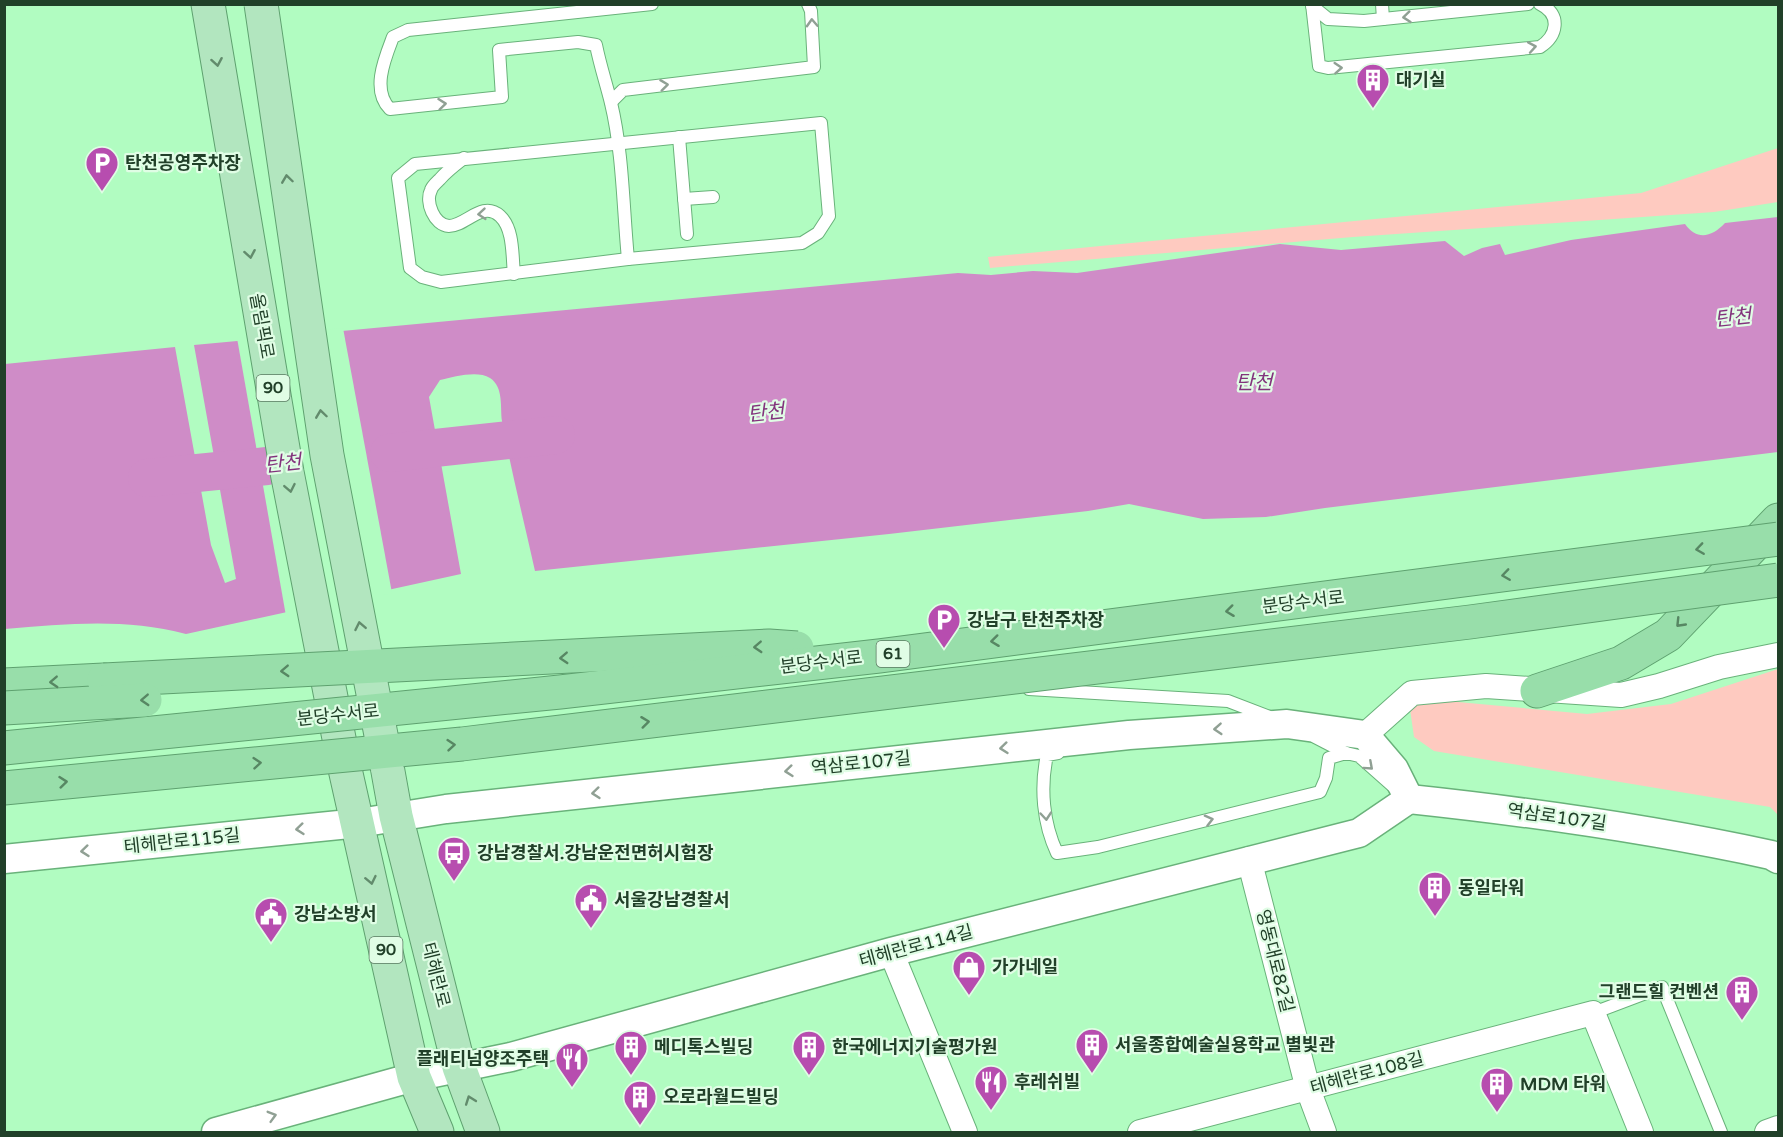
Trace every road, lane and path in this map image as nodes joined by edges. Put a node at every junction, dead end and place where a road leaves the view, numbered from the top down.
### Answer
1 (208, 4) edge
2 (261, 4) edge
3 (652, 4) edge
4 (808, 4) edge
5 (1382, 4) edge
6 (1528, 4) edge
7 (1540, 4) edge
8 (1312, 5) edge
9 (1499, 6) edge
10 (1440, 9) edge
11 (1383, 19) junction
12 (611, 102) junction
13 (679, 137) junction
14 (617, 143) junction
15 (466, 157) junction
16 (713, 197) dead end
17 (684, 199) junction
18 (687, 234) dead end
19 (628, 260) junction
20 (514, 274) junction
21 (1779, 520) edge
22 (1779, 538) edge
23 (1779, 580) edge
24 (1779, 655) edge
25 (879, 656) junction
26 (4, 685) edge
27 (1018, 689) dead end
28 (1537, 691) junction
29 (560, 692) junction
30 (4, 708) edge
31 (1287, 724) junction
32 (1104, 737) junction
33 (1356, 744) junction
34 (4, 748) edge
35 (4, 788) edge
36 (1410, 798) junction
37 (396, 816) junction
38 (358, 823) junction
39 (4, 859) edge
40 (1249, 859) junction
41 (1779, 859) edge
42 (891, 952) junction
43 (1593, 1013) junction
44 (459, 1067) junction
45 (414, 1077) junction
46 (1308, 1089) junction
47 (1779, 1128) edge
48 (216, 1132) edge
49 (437, 1132) edge
50 (483, 1132) edge
51 (965, 1132) edge
52 (1140, 1132) edge
53 (1324, 1132) edge
54 (1641, 1132) edge
55 (1721, 1132) edge
56 (1767, 1132) edge

1 -> 38 main road, 올림픽로 / 90, bridge
37 -> 2 main road, 90, bridge
3 -> 12 lane
12 -> 4 lane
5 - 11 lane
6 - 9 lane
8 -> 7 lane
8 - 11 lane
9 - 10 lane
10 -> 11 lane
12 - 14 lane
13 - 14 lane
13 - 17 lane
13 - 19 lane
14 - 15 lane
14 - 19 lane
20 -> 15 lane
15 - 20 lane
16 - 17 lane
17 - 18 lane
19 - 20 lane
21 -> 28 highway, bridge
22 -> 25 highway, 분당수서로 / 61, bridge
35 -> 23 highway, 61, bridge
24 - 28 street
25 -> 26 highway, bridge
25 - 29 highway, 분당수서로 / 61, bridge
27 - 31 lane
28 - 33 street
29 -> 30 highway, bridge
29 - 34 highway, 분당수서로 / 61, bridge
31 -> 32 street, 역삼로107길
31 - 33 street, 역삼로107길
32 -> 33 lane
32 -> 37 street, 역삼로107길
33 - 36 street
36 - 40 street, 테헤란로114길
36 - 41 street, 역삼로107길
37 - 38 street, 역삼로107길
37 - 44 main road, 테헤란로 / 90
38 -> 39 street, 테헤란로115길
38 -> 45 main road, 90
40 - 42 street, 테헤란로114길
40 - 46 street, 영동대로82길
42 - 44 street, 테헤란로114길
42 - 51 street
43 - 46 street, 테헤란로108길
43 - 54 street
43 - 55 lane
44 - 45 street, 테헤란로114길
50 -> 44 main road, 테헤란로 / 90
48 -> 45 street, 테헤란로114길
45 - 49 main road, 90
46 - 52 street, 테헤란로108길
46 - 53 street, 영동대로82길
47 - 56 street

